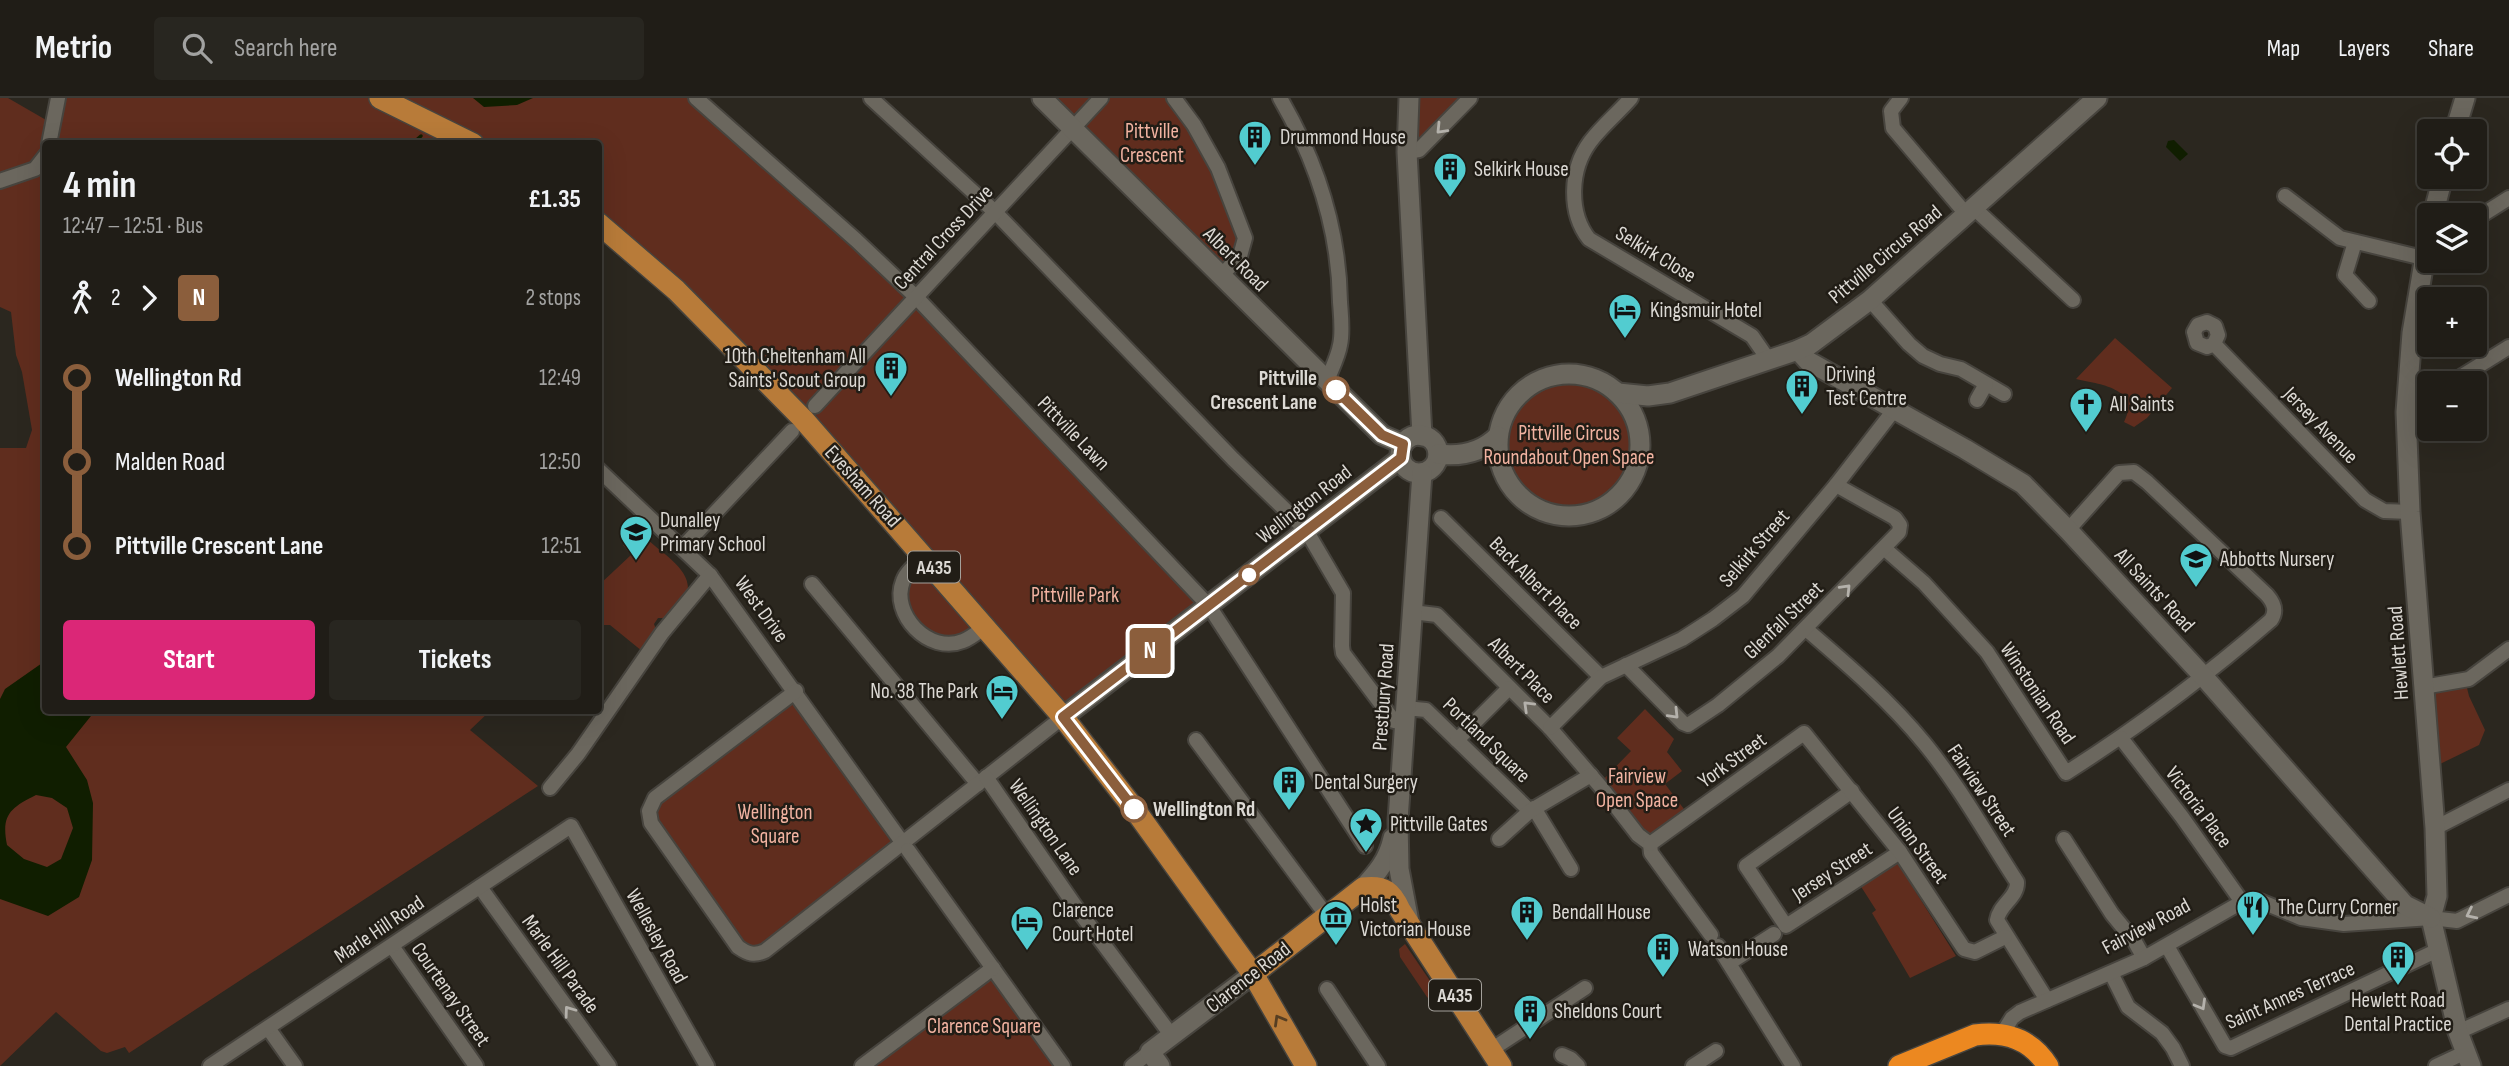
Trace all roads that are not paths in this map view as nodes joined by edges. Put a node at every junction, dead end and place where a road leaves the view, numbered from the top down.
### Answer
1 (58, 98) edge
2 (380, 98) edge
3 (696, 98) edge
4 (871, 98) edge
5 (1042, 98) edge
6 (1101, 98) edge
7 (1174, 98) edge
8 (1280, 98) edge
9 (1409, 98) edge
10 (1470, 98) edge
11 (1631, 98) edge
12 (1901, 98) edge
13 (2097, 98) edge
14 (2465, 98) edge
15 (2459, 119) edge
16 (1073, 127) junction
17 (50, 140) edge
18 (465, 140) edge
19 (1407, 152) junction
20 (42, 161) edge
21 (0, 181) edge
22 (2285, 196) dead end
23 (2509, 198) edge
24 (1970, 211) junction
25 (995, 212) junction
26 (2487, 212) edge
27 (602, 226) edge
28 (2355, 242) junction
29 (2417, 252) edge
30 (2422, 273) edge
31 (1220, 276) junction
32 (916, 297) junction
33 (1870, 300) junction
34 (2074, 300) dead end
35 (2369, 301) dead end
36 (2214, 344) dead end
37 (2509, 347) edge
38 (1798, 351) junction
39 (1768, 359) junction
40 (2470, 371) edge
41 (1327, 381) junction
42 (1986, 384) junction
43 (1618, 393) junction
44 (1671, 393) junction
45 (2004, 394) dead end
46 (1977, 400) dead end
47 (2417, 405) edge
48 (816, 406) dead end
49 (1894, 410) junction
50 (2406, 412) junction
51 (1639, 430) junction
52 (792, 431) dead end
53 (1422, 436) junction
54 (1498, 436) junction
55 (1402, 451) junction
56 (1478, 451) junction
57 (1438, 454) junction
58 (1499, 461) junction
59 (602, 473) edge
60 (1422, 473) junction
61 (1836, 485) junction
62 (2410, 512) junction
63 (1441, 518) dead end
64 (1306, 530) junction
65 (2068, 530) junction
66 (682, 548) junction
67 (1885, 549) junction
68 (925, 557) junction
69 (710, 575) junction
70 (812, 584) dead end
71 (1209, 606) junction
72 (1412, 612) junction
73 (986, 626) junction
74 (1806, 629) junction
75 (2509, 649) edge
76 (1626, 665) junction
77 (1601, 677) junction
78 (2204, 677) junction
79 (2423, 687) junction
80 (1509, 688) junction
81 (796, 691) junction
82 (1405, 715) junction
83 (1063, 717) junction
84 (1550, 728) junction
85 (1804, 733) joint
86 (2121, 738) junction
87 (1196, 740) dead end
88 (1457, 740) junction
89 (1591, 775) junction
90 (982, 780) junction
91 (548, 787) dead end
92 (2509, 790) edge
93 (1852, 791) junction
94 (1532, 809) junction
95 (1398, 820) junction
96 (571, 826) joint
97 (2435, 828) junction
98 (1499, 839) dead end
99 (2064, 839) dead end
100 (1650, 844) junction
101 (905, 846) junction
102 (1364, 846) dead end
103 (1900, 852) junction
104 (1571, 869) dead end
105 (480, 887) junction
106 (1363, 888) junction
107 (2509, 895) edge
108 (2242, 902) junction
109 (1327, 916) junction
110 (2431, 919) junction
111 (1410, 924) junction
112 (1780, 930) junction
113 (2005, 937) junction
114 (392, 946) junction
115 (2167, 946) junction
116 (2440, 949) junction
117 (2144, 958) junction
118 (1729, 963) junction
119 (993, 968) junction
120 (1253, 974) junction
121 (2111, 974) junction
122 (1585, 988) dead end
123 (1328, 989) dead end
124 (2047, 1000) junction
125 (2509, 1009) edge
126 (268, 1028) junction
127 (2458, 1032) junction
128 (2002, 1034) junction
129 (1172, 1036) junction
130 (1716, 1051) dead end
131 (1562, 1055) dead end
132 (1496, 1058) edge
133 (1155, 1059) edge
134 (2469, 1059) edge
135 (210, 1066) edge
136 (295, 1066) edge
137 (476, 1066) edge
138 (609, 1066) edge
139 (707, 1066) edge
140 (862, 1066) edge
141 (1063, 1066) edge
142 (1132, 1066) edge
143 (1306, 1066) edge
144 (1378, 1066) edge
145 (1578, 1066) edge
146 (1693, 1066) edge
147 (1793, 1066) edge
148 (1899, 1066) edge
149 (2048, 1066) edge
150 (2182, 1066) edge
151 (2436, 1066) edge

1 - 17 street
2 - 18 main road
3 - 32 street, Pittville Lawn
4 - 25 street, Portland Square
5 - 16 street, Albert Road
6 - 16 street, Central Cross Drive
7 - 31 street
8 - 41 street
9 - 19 street
10 -> 19 street
11 - 39 street, Selkirk Close
12 - 24 street
13 - 24 street, Pittville Circus Road
14 - 15 street
16 - 25 street, Central Cross Drive
16 - 31 street, Albert Road
19 - 53 street
20 - 21 street
22 - 28 street
23 - 26 street
24 - 33 street, Pittville Circus Road
24 - 34 street
25 - 32 street, Central Cross Drive
25 - 64 street, Portland Square
27 - 68 main road, Evesham Road / A435
28 - 29 street
28 - 35 street
30 - 50 street, Hewlett Road
31 - 41 street, Albert Road
32 - 48 street, Central Cross Drive
32 - 71 street, Pittville Lawn
33 - 38 street, Pittville Circus Road
33 - 42 street
36 - 62 street, Jersey Avenue
37 - 40 street
38 - 39 street, Pittville Circus Road
38 - 49 street, All Saints' Road
39 - 44 street, Pittville Circus Road
41 - 55 street, Albert Road
42 - 45 street
42 - 46 street
43 - 44 street, Pittville Circus Road
43 - 51 street
43 - 54 street
44 - 51 street, Pittville Circus Road
47 - 50 street
49 - 61 street, Selkirk Street
49 - 65 street, All Saints' Road
50 - 62 street, Hewlett Road
51 - 58 street
52 - 66 street
53 - 55 street
53 - 57 street
54 - 56 street
54 - 58 street
55 - 60 street
55 - 64 street, Wellington Road
56 - 57 street
56 - 58 street
57 - 60 street
59 - 66 street, West Drive
60 - 72 street, Prestbury Road
61 - 67 street, Glenfall Street
61 - 76 street, Selkirk Street
62 - 79 street, Hewlett Road
63 - 77 street, Back Albert Place
64 - 71 street, Wellington Road
64 - 82 street, Portland Square
65 - 78 street, All Saints' Road
65 - 78 street, Winstonian Road
66 - 69 street, West Drive
74 -> 67 street, Glenfall Street
67 - 86 street, Winstonian Road
68 - 73 main road, Evesham Road / A435
68 - 73 street
69 - 81 street, West Drive
69 - 91 street
70 - 90 street, Wellington Lane
71 - 83 street, Wellington Road
71 - 102 street, Pittville Lawn
72 - 80 street, Albert Place
72 - 82 street, Prestbury Road
73 - 83 main road, Evesham Road / A435
76 -> 74 street, Glenfall Street
74 - 113 street, Fairview Street
75 - 79 street
76 - 77 street, Selkirk Street
77 - 84 street, Selkirk Street
78 - 86 street, Winstonian Road
78 - 110 street, All Saints' Road
79 - 97 street, Hewlett Road
84 -> 80 street, Albert Place
80 - 88 street
81 - 101 street
81 - 101 street
82 - 88 street, Portland Square
82 - 95 street, Prestbury Road
83 - 90 street, Wellington Road
83 - 120 main road, Evesham Road / A435
84 - 89 street, Albert Place
85 - 93 street, Union Street
85 - 100 street, York Street
86 - 108 street, Victoria Place
87 - 109 street
88 - 94 street, Portland Square
89 - 94 street, Portland Square
89 - 100 street, Albert Place
90 - 101 street, Wellington Road
90 - 129 street, Wellington Lane
92 - 97 street
93 - 103 street, Union Street
93 - 112 street
94 - 98 street
94 - 104 street, Portland Square
95 - 106 street, Clarence Road
95 - 111 street, Prestbury Road
96 - 105 street, Marle Hill Road
96 - 139 street, Wellesley Road
97 - 110 street, Hewlett Road
99 - 117 street
100 - 118 street, Albert Place
101 - 119 street
103 - 112 street, Jersey Street
103 - 113 street, Union Street
105 - 114 street, Marle Hill Road
138 -> 105 street, Marle Hill Parade
106 - 109 main road, Clarence Road
106 - 111 main road, A435
107 -> 110 street
108 - 110 street
108 - 115 street, Fairview Road
109 - 120 main road, Clarence Road
110 - 116 street, Hewlett Road
111 - 132 main road, A435
112 - 118 street, Jersey Street
113 - 124 street
114 - 126 street, Marle Hill Road
114 - 137 street, Courtenay Street
115 -> 116 street, Saint Annes Terrace
115 - 117 street, Fairview Road
116 - 127 street, Hewlett Road
117 - 121 street, Fairview Road
118 - 147 street, Albert Place
119 - 140 street
119 - 141 street
120 - 129 street, Clarence Road
143 -> 120 main road, A435
121 - 124 street, Fairview Road
121 - 150 street
122 - 132 street
123 - 144 street
124 - 128 street, Fairview Road
125 - 127 street
126 - 135 street, Marle Hill Road
126 - 136 street
127 - 134 street, Hewlett Road
128 - 148 highway
128 - 149 highway
129 - 133 street, Clarence Road
130 - 146 street
131 - 145 street
133 - 142 street, Clarence Road
134 - 151 street

